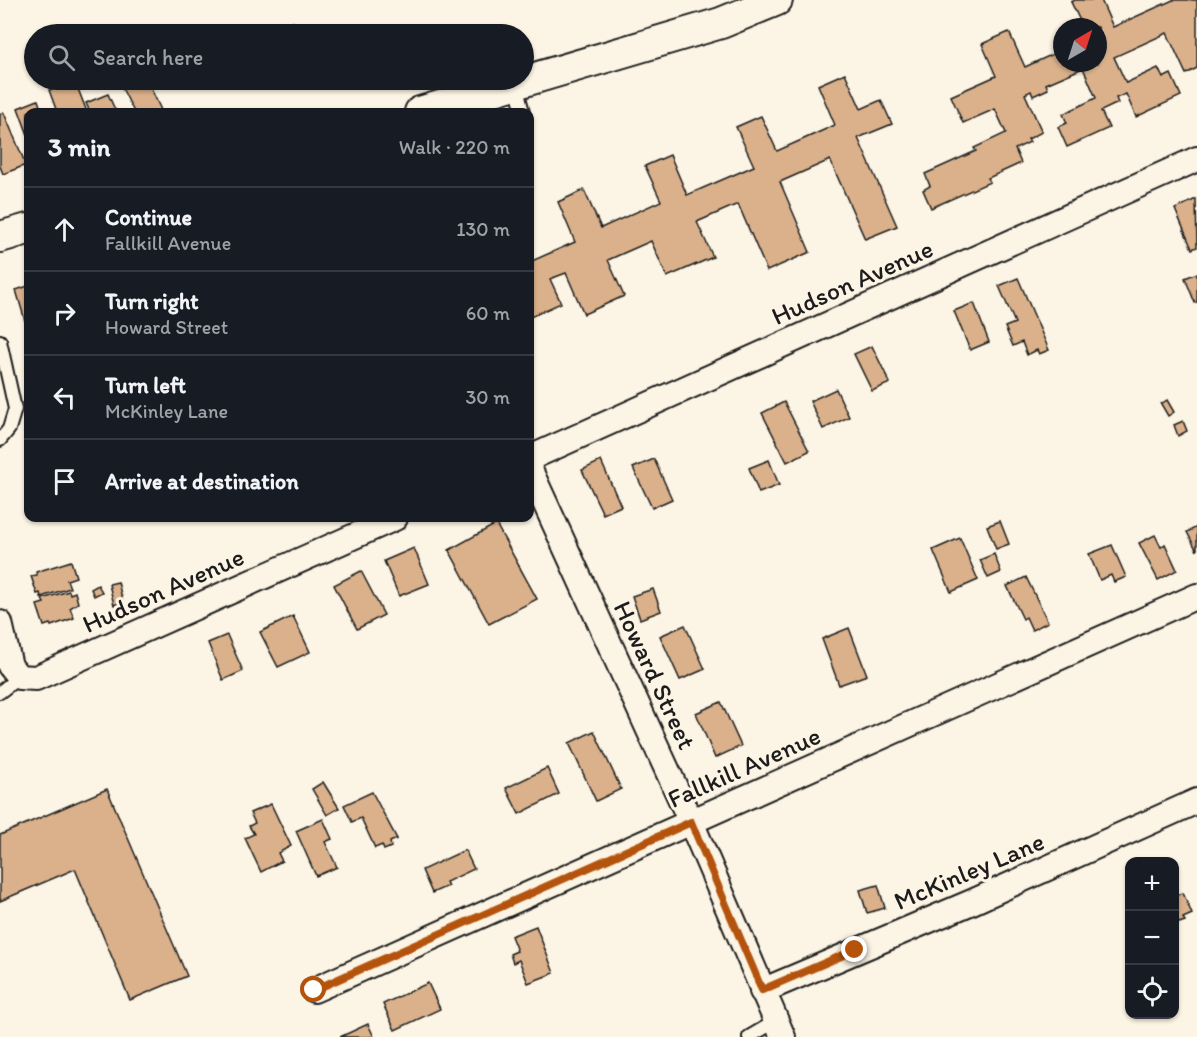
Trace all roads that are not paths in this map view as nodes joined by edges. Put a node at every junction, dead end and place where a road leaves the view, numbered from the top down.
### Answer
1 (777, 0) edge
2 (520, 99) edge
3 (451, 108) edge
4 (1197, 159) edge
5 (24, 230) edge
6 (0, 237) edge
7 (0, 341) edge
8 (0, 440) edge
9 (534, 456) edge
10 (534, 479) edge
11 (386, 522) edge
12 (1197, 596) edge
13 (0, 623) edge
14 (19, 677) junction
15 (0, 692) edge
16 (1197, 801) edge
17 (691, 822) junction
18 (314, 990) dead end
19 (762, 990) junction
20 (780, 1029) edge
21 (749, 1037) edge

1 - 2 street
2 - 3 street
4 - 9 street, Hudson Avenue
5 - 6 street
7 - 8 lane
10 - 17 street, Howard Street
11 - 14 street, Hudson Avenue
12 - 17 street, Fallkill Avenue
13 - 14 street
14 - 15 lane
16 - 19 street, McKinley Lane
17 - 18 street, Fallkill Avenue
17 - 19 street, Howard Street
19 - 20 street, Howard Street
20 - 21 lane

